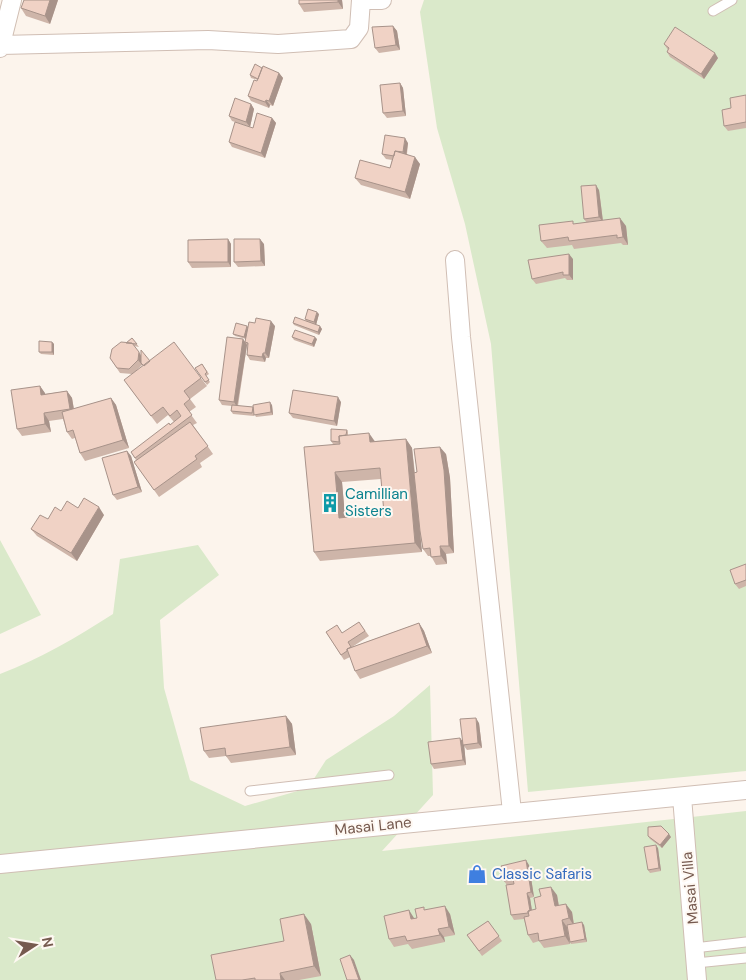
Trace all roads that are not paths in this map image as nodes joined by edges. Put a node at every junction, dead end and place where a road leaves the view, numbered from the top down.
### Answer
1 (12, 0) edge
2 (361, 0) edge
3 (368, 0) edge
4 (382, 0) edge
5 (732, 0) edge
6 (713, 11) dead end
7 (0, 47) edge
8 (455, 260) dead end
9 (389, 775) dead end
10 (250, 790) dead end
11 (746, 790) edge
12 (682, 797) junction
13 (512, 812) junction
14 (0, 864) edge
15 (746, 942) edge
16 (746, 958) edge
17 (696, 964) edge

1 - 7 street
2 - 7 street
3 - 4 street
5 - 6 lane
8 - 13 street
9 - 10 lane
11 - 12 street, Masai Lane
12 - 13 street, Masai Lane
12 - 17 street, Masai Villa
13 - 14 street, Masai Lane
15 - 17 lane
16 - 17 lane

